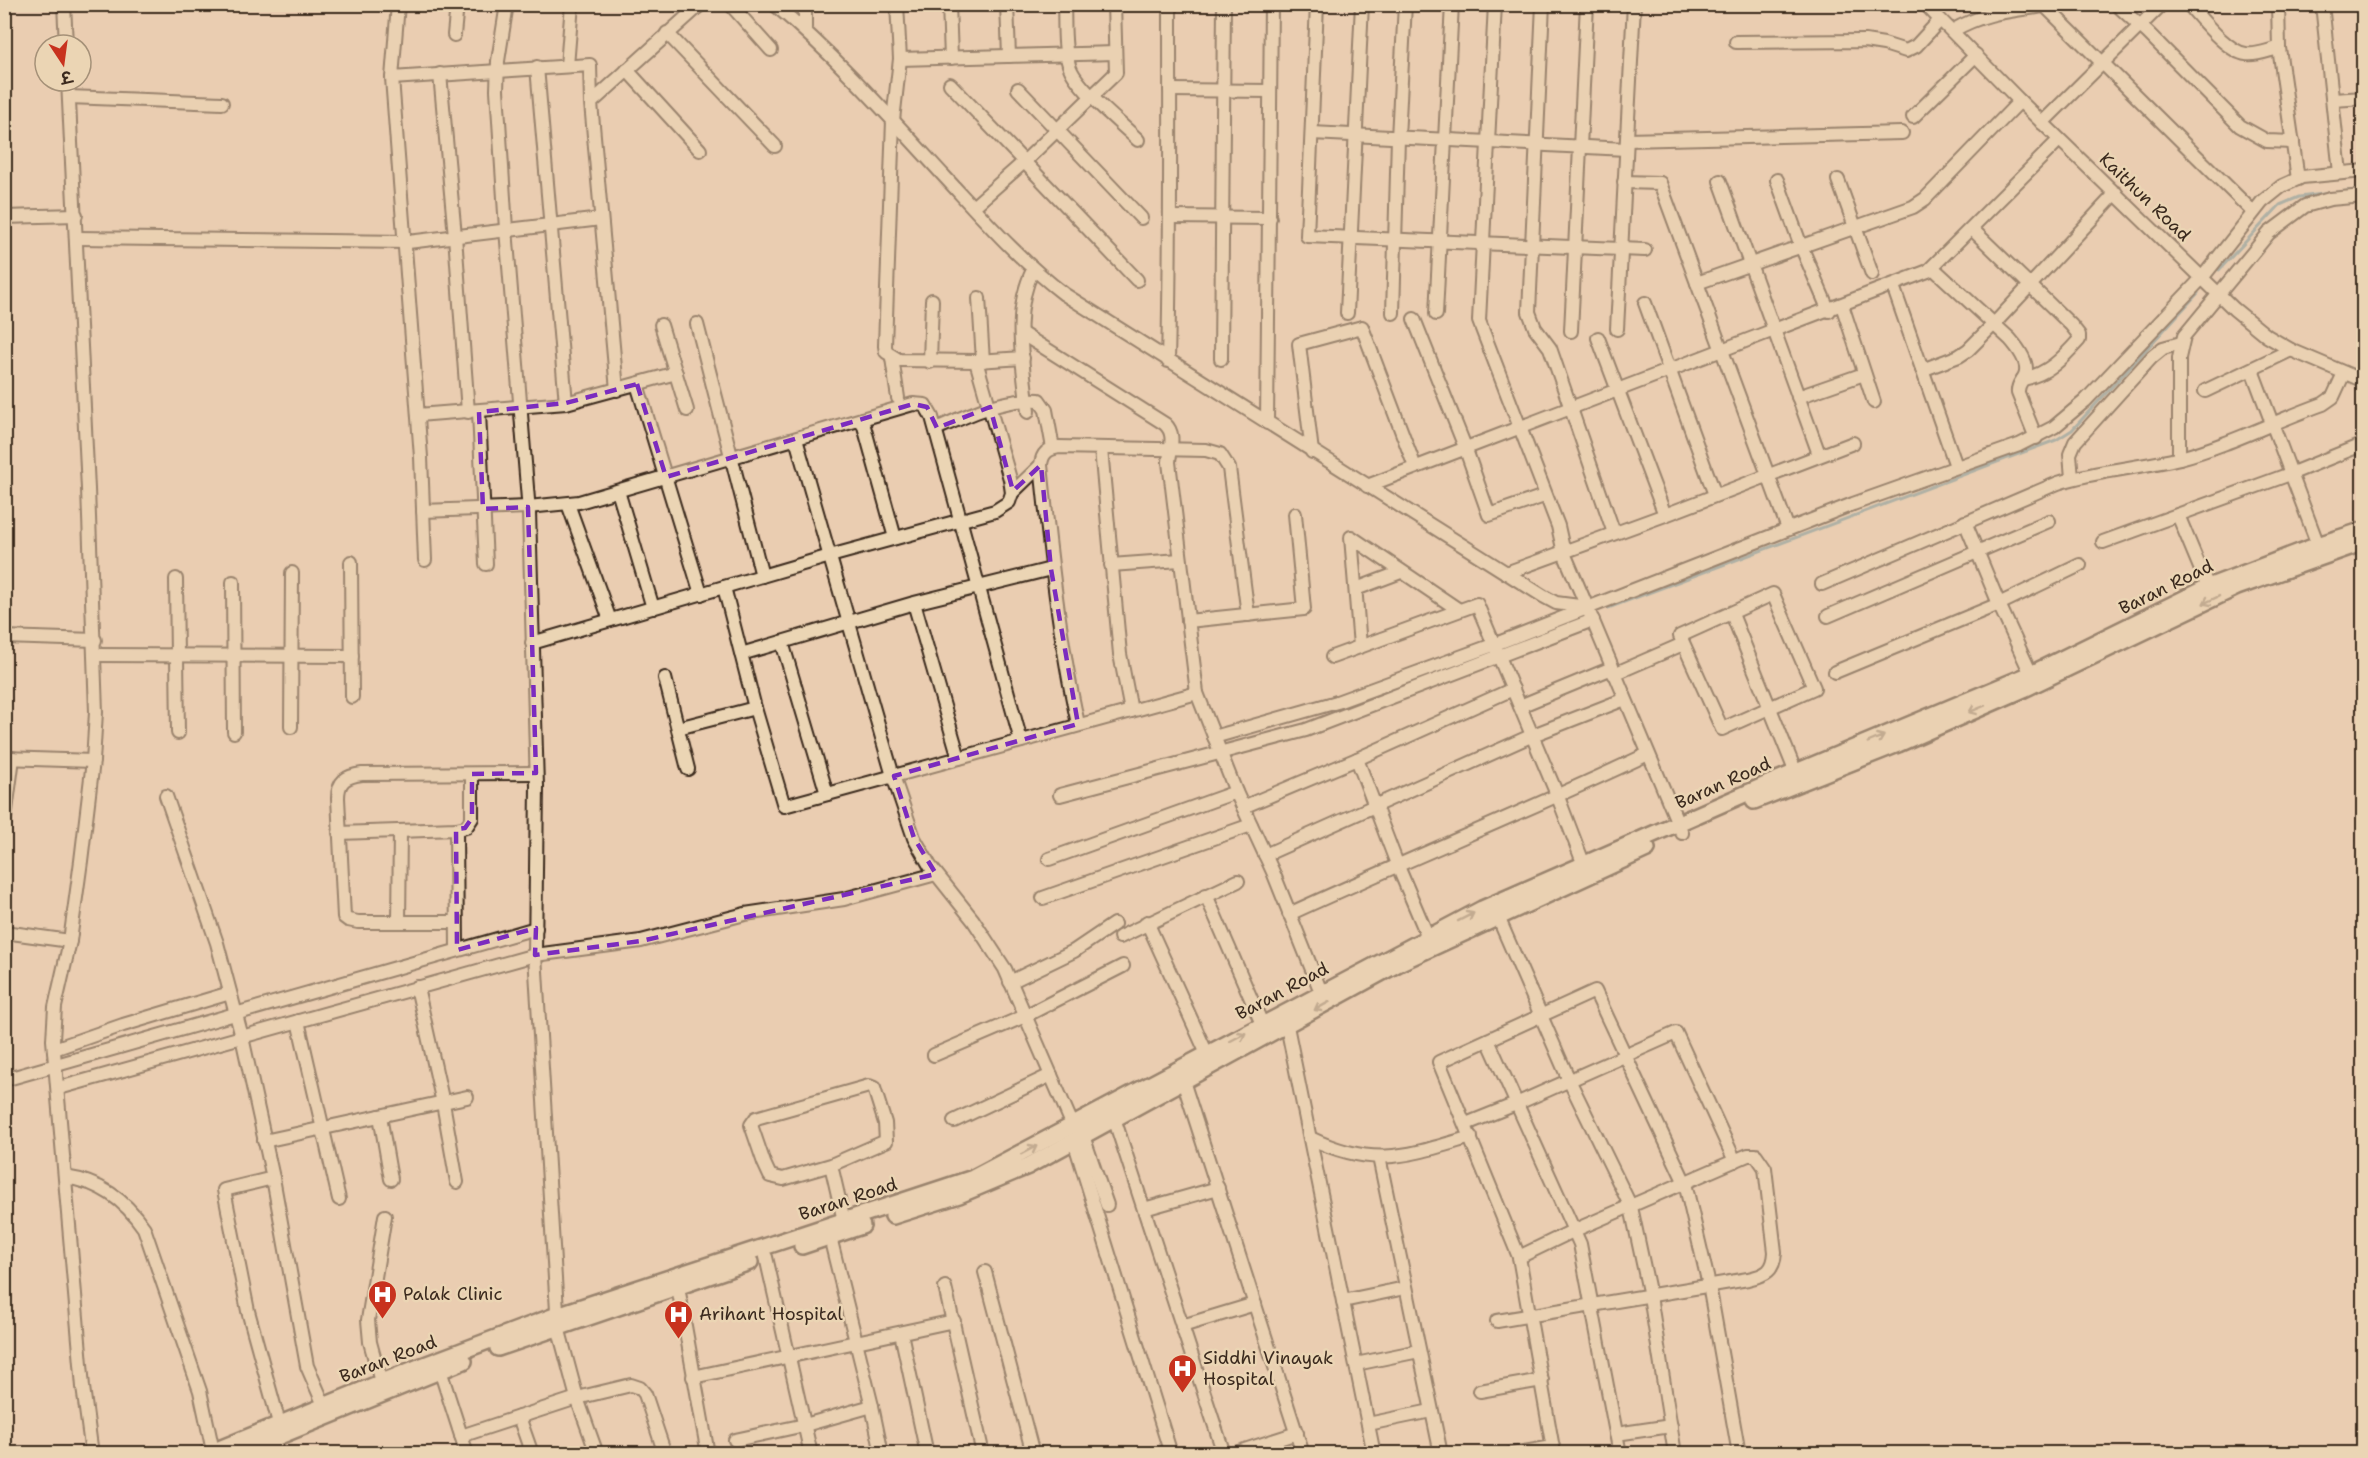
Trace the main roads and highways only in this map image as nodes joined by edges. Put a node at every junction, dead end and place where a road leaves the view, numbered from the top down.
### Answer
1 (2364, 530) edge
2 (2364, 542) edge
3 (2123, 635) junction
4 (1680, 829) junction
5 (1077, 1134) junction
6 (558, 1321) junction
7 (275, 1446) edge
8 (210, 1452) edge
9 (235, 1454) edge

1 - 3 main road, Baran Road
2 -> 3 main road, Baran Road
4 -> 3 main road, Baran Road
3 -> 4 main road, Baran Road
4 -> 5 main road, Baran Road
5 -> 4 main road, Baran Road
6 -> 5 main road, Baran Road
5 - 6 main road, Baran Road
6 - 7 main road, Baran Road
6 - 8 main road, Baran Road
7 - 9 main road, Baran Road

